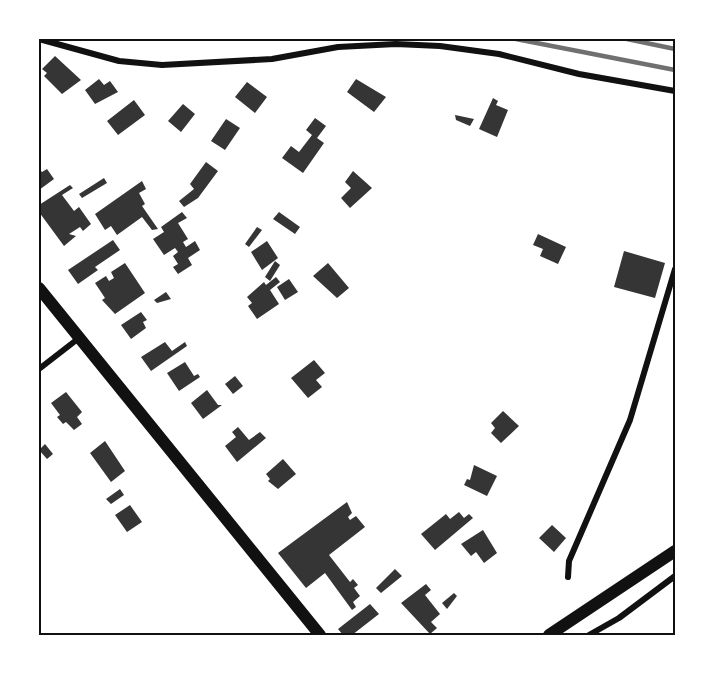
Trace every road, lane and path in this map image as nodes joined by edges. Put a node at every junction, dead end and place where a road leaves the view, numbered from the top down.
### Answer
1 (39, 39) edge
2 (675, 91) edge
3 (675, 269) edge
4 (39, 288) edge
5 (79, 338) junction
6 (39, 369) edge
7 (675, 551) edge
8 (675, 576) edge
9 (568, 577) dead end
10 (320, 634) edge
11 (549, 635) edge
12 (590, 635) edge

1 - 2 street
3 - 9 street
4 - 5 main road
5 - 6 street
5 - 10 main road
7 - 11 main road
8 - 12 street

